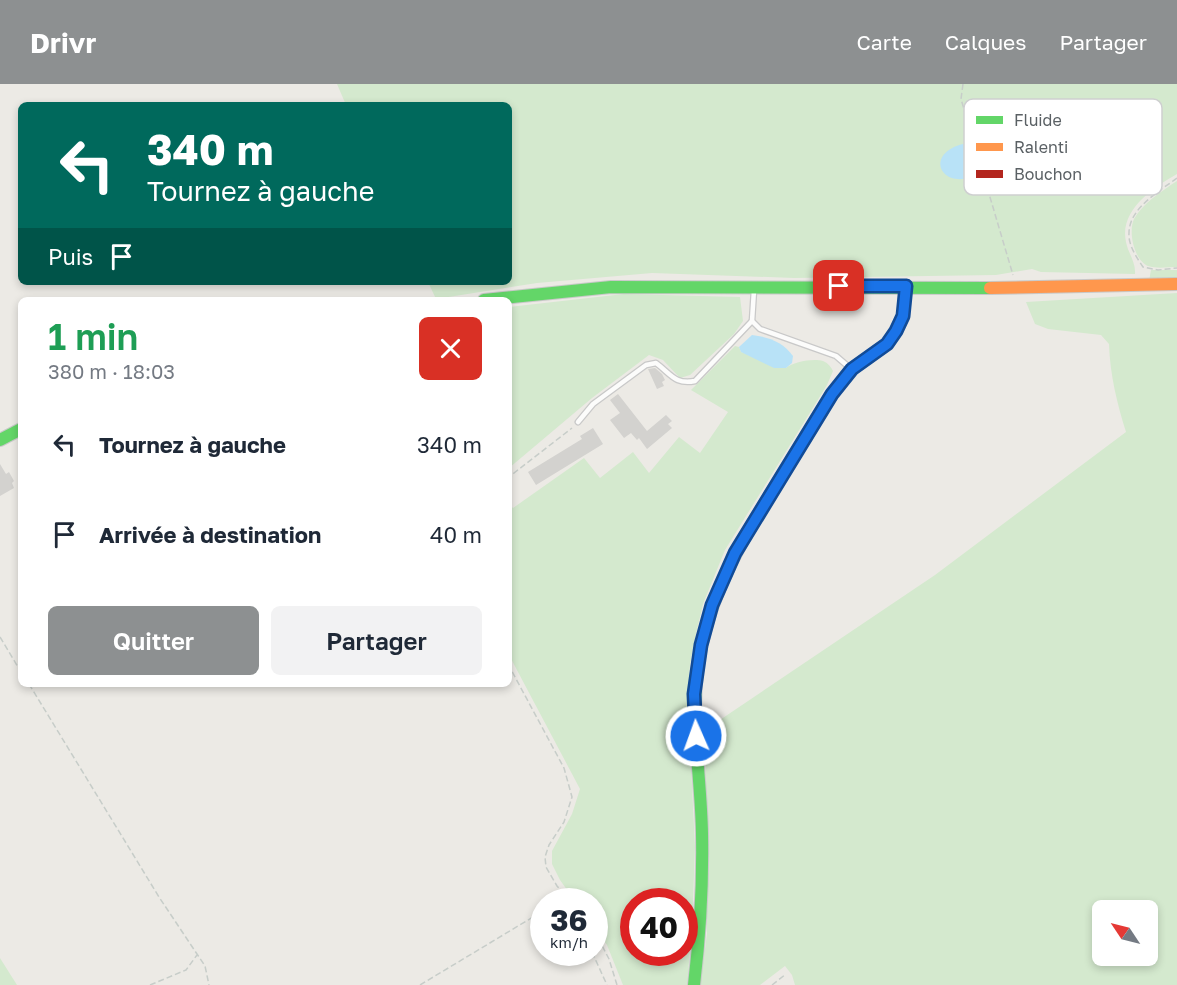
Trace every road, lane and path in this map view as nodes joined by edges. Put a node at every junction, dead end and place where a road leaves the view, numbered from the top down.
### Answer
1 (963, 84) edge
2 (964, 109) edge
3 (1177, 178) edge
4 (1162, 190) edge
5 (989, 195) edge
6 (1155, 195) edge
7 (1177, 268) edge
8 (1177, 284) edge
9 (906, 286) junction
10 (754, 287) junction
11 (1017, 288) junction
12 (512, 297) edge
13 (752, 321) junction
14 (852, 369) junction
15 (578, 422) joint
16 (18, 431) edge
17 (0, 440) edge
18 (512, 476) edge
19 (0, 637) edge
20 (18, 667) edge
21 (512, 671) edge
22 (31, 687) edge
23 (561, 888) edge
24 (530, 919) edge
25 (198, 954) junction
26 (608, 957) edge
27 (598, 966) edge
28 (786, 974) dead end
29 (150, 985) edge
30 (209, 985) edge
31 (420, 985) edge
32 (607, 985) edge
33 (617, 985) edge
34 (694, 985) edge
35 (772, 985) edge

1 - 2 path
3 - 4 path
5 - 11 path
6 - 7 path
8 - 11 street
9 - 10 street
9 - 11 street
9 - 14 street
10 - 12 street
10 - 13 lane
13 - 14 lane
13 - 15 lane
14 - 34 street
15 - 18 path
16 - 17 street
19 - 20 path
21 - 23 path
22 - 25 path
24 - 31 path
25 - 29 path
25 - 30 path
26 - 33 path
27 - 32 path
28 - 35 path

